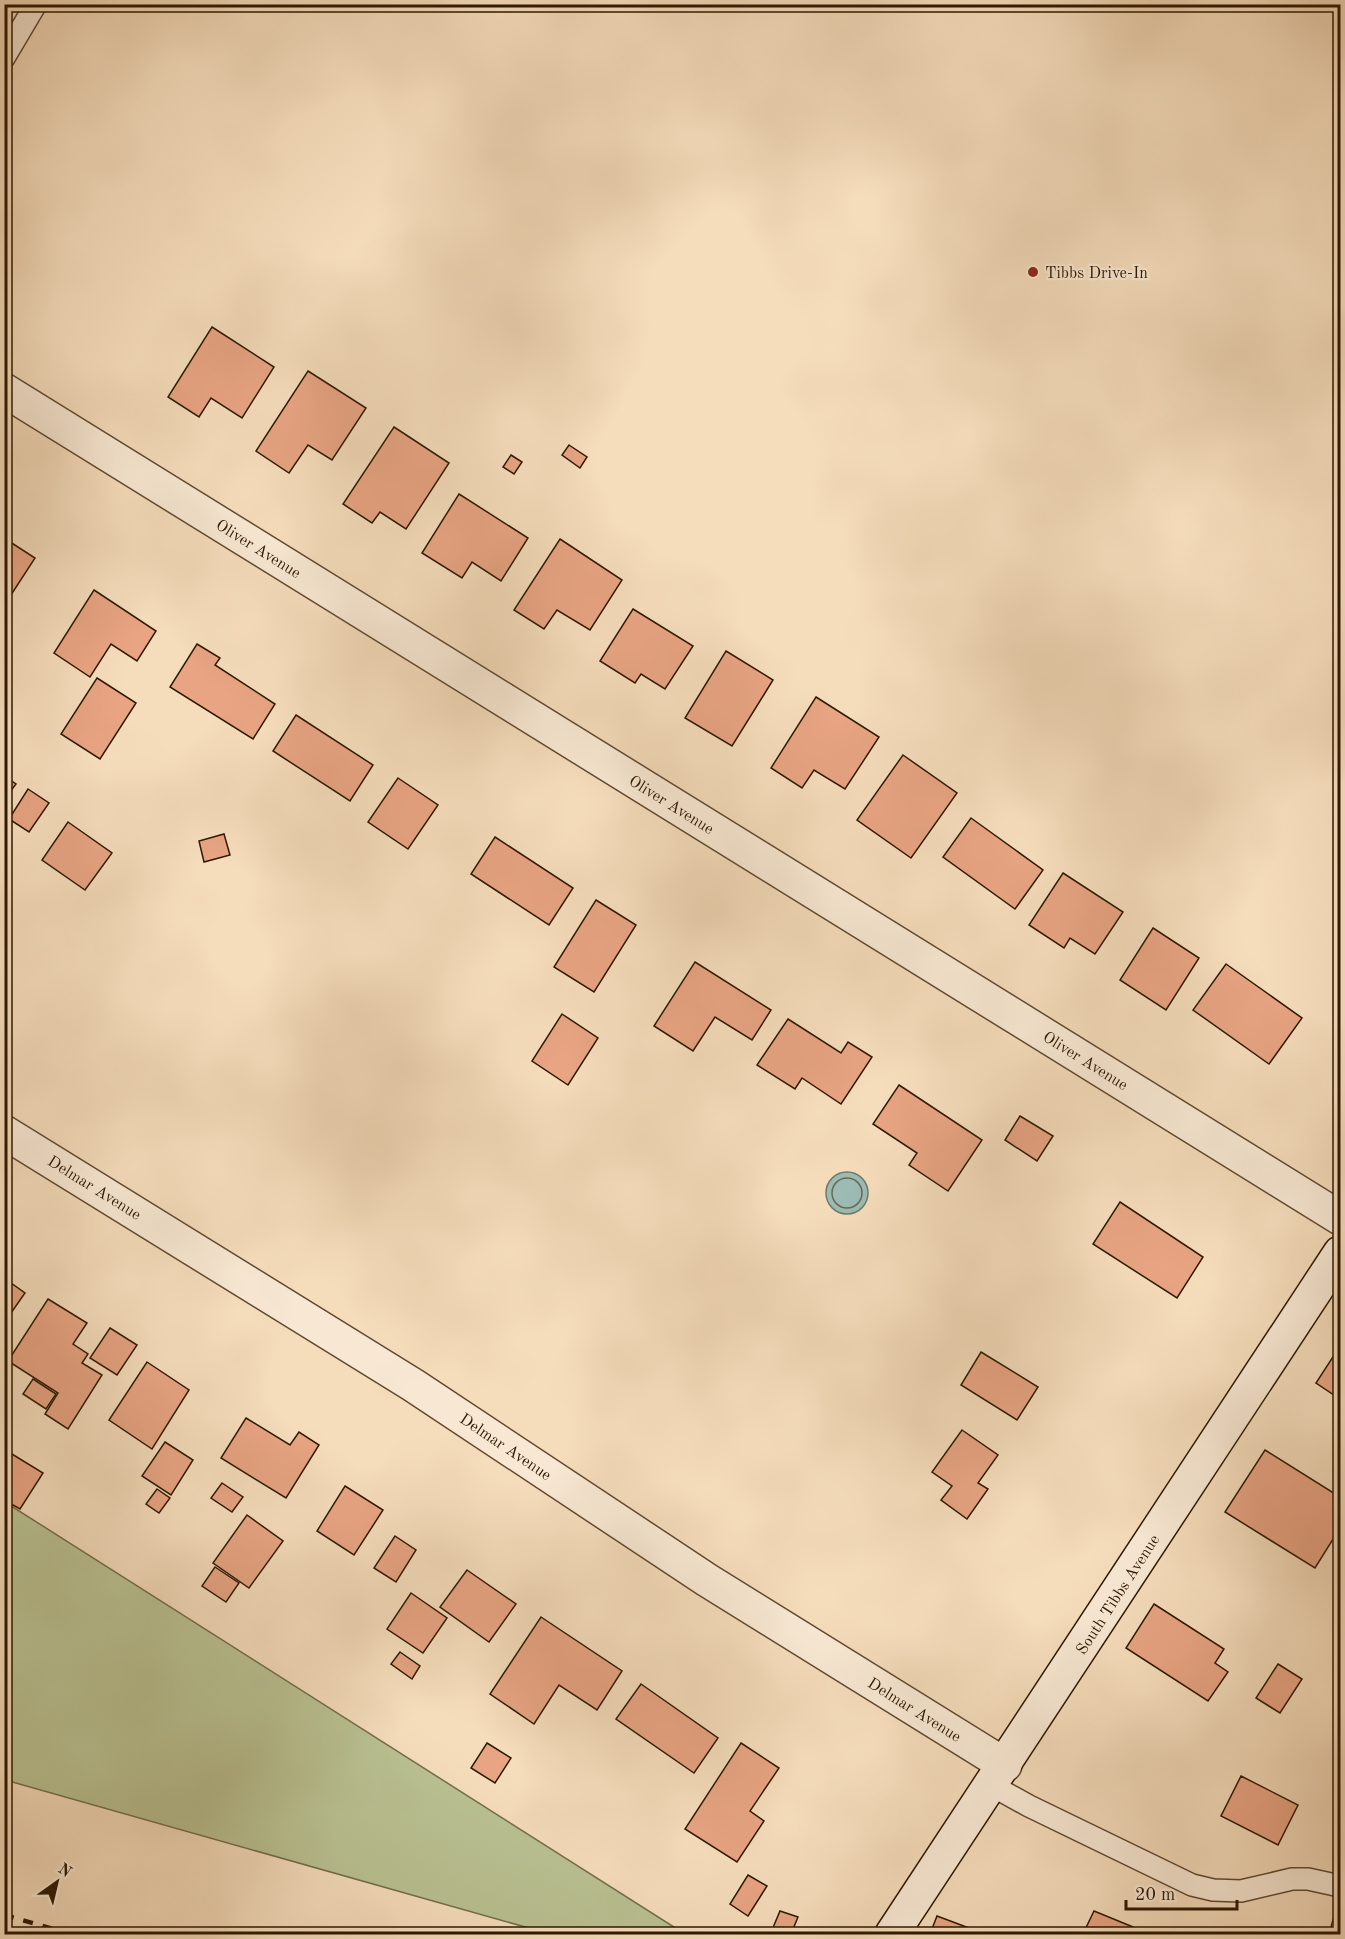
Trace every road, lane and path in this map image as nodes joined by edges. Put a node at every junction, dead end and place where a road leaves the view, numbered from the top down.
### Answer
1 (36, 4) edge
2 (4, 58) edge
3 (4, 390) edge
4 (4, 1132) edge
5 (1341, 1218) edge
6 (1341, 1253) edge
7 (998, 1775) junction
8 (1341, 1886) edge
9 (892, 1935) edge

1 - 2 lane
3 - 5 street, Oliver Avenue
4 - 7 street, Delmar Avenue
6 - 7 street, South Tibbs Avenue
7 - 8 lane
7 - 9 street, South Tibbs Avenue

